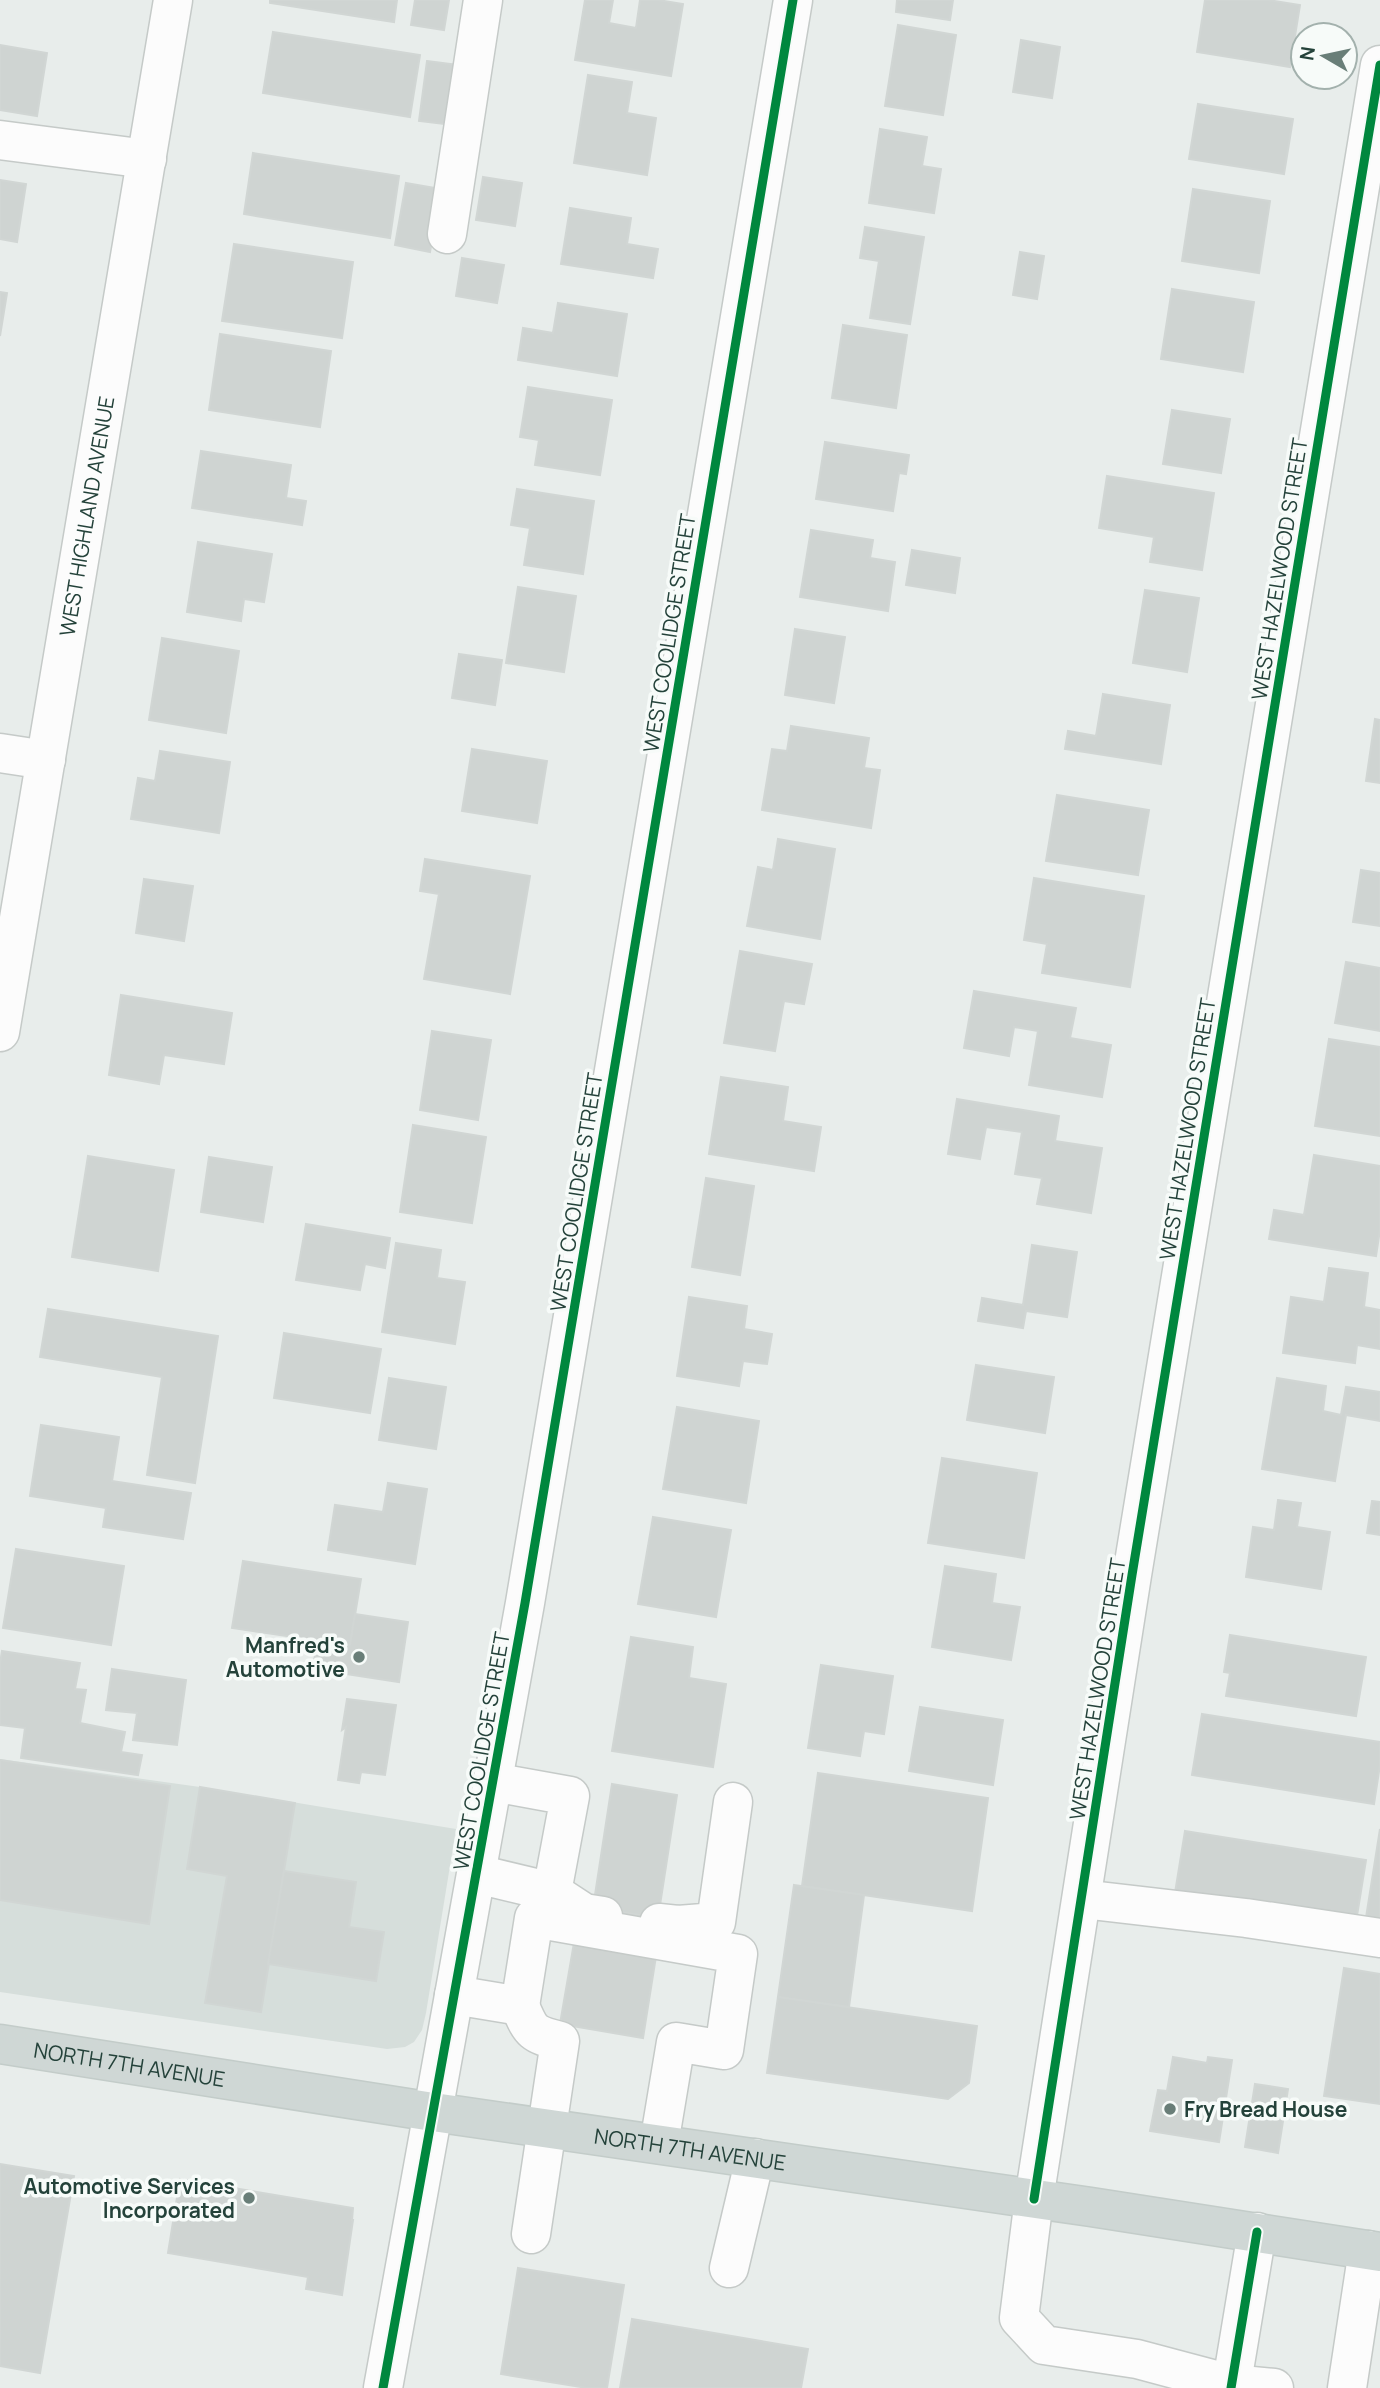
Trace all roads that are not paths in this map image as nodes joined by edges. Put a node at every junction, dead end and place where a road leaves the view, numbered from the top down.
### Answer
1 (173, 0) edge
2 (483, 0) edge
3 (793, 0) edge
4 (1380, 65) edge
5 (0, 140) edge
6 (147, 159) junction
7 (447, 234) dead end
8 (0, 753) edge
9 (46, 760) junction
10 (7, 939) edge
11 (0, 1032) edge
12 (493, 1782) junction
13 (733, 1802) dead end
14 (477, 1874) junction
15 (552, 1892) junction
16 (1082, 1899) junction
17 (1380, 1938) edge
18 (454, 1995) junction
19 (520, 2006) junction
20 (0, 2044) edge
21 (433, 2112) junction
22 (546, 2127) junction
23 (659, 2144) junction
24 (755, 2158) junction
25 (1034, 2199) junction
26 (1257, 2232) junction
27 (531, 2234) dead end
28 (1374, 2251) edge
29 (729, 2268) dead end
30 (1359, 2376) edge
31 (1231, 2386) edge
32 (383, 2388) edge
33 (1274, 2388) edge

1 - 6 street, WEST HIGHLAND AVENUE
2 - 7 street
3 - 12 street, WEST COOLIDGE STREET
4 - 16 street, WEST HAZELWOOD STREET
5 - 6 street
6 - 9 street, WEST HIGHLAND AVENUE
8 - 9 street
9 - 10 street, WEST HIGHLAND AVENUE
10 - 11 street, WEST HIGHLAND AVENUE
12 - 14 street, WEST COOLIDGE STREET
12 - 15 street
13 - 15 street
14 - 15 street
14 - 18 street, WEST COOLIDGE STREET
16 - 17 street
16 - 25 street, WEST HAZELWOOD STREET
18 - 19 street
18 - 21 street, WEST COOLIDGE STREET
19 - 22 street
19 - 23 street
20 - 21 main road, NORTH 7TH AVENUE
21 - 22 main road, NORTH 7TH AVENUE
21 - 32 street, WEST COOLIDGE STREET
22 - 23 main road, NORTH 7TH AVENUE
22 - 27 street
23 - 24 main road, NORTH 7TH AVENUE
24 - 25 main road, NORTH 7TH AVENUE
24 - 29 street
25 - 26 main road, NORTH 7TH AVENUE
25 - 31 street, WEST HAZELWOOD STREET
26 - 28 main road, NORTH 7TH AVENUE
26 - 31 street
28 - 30 street
31 - 33 street, WEST HAZELWOOD STREET

